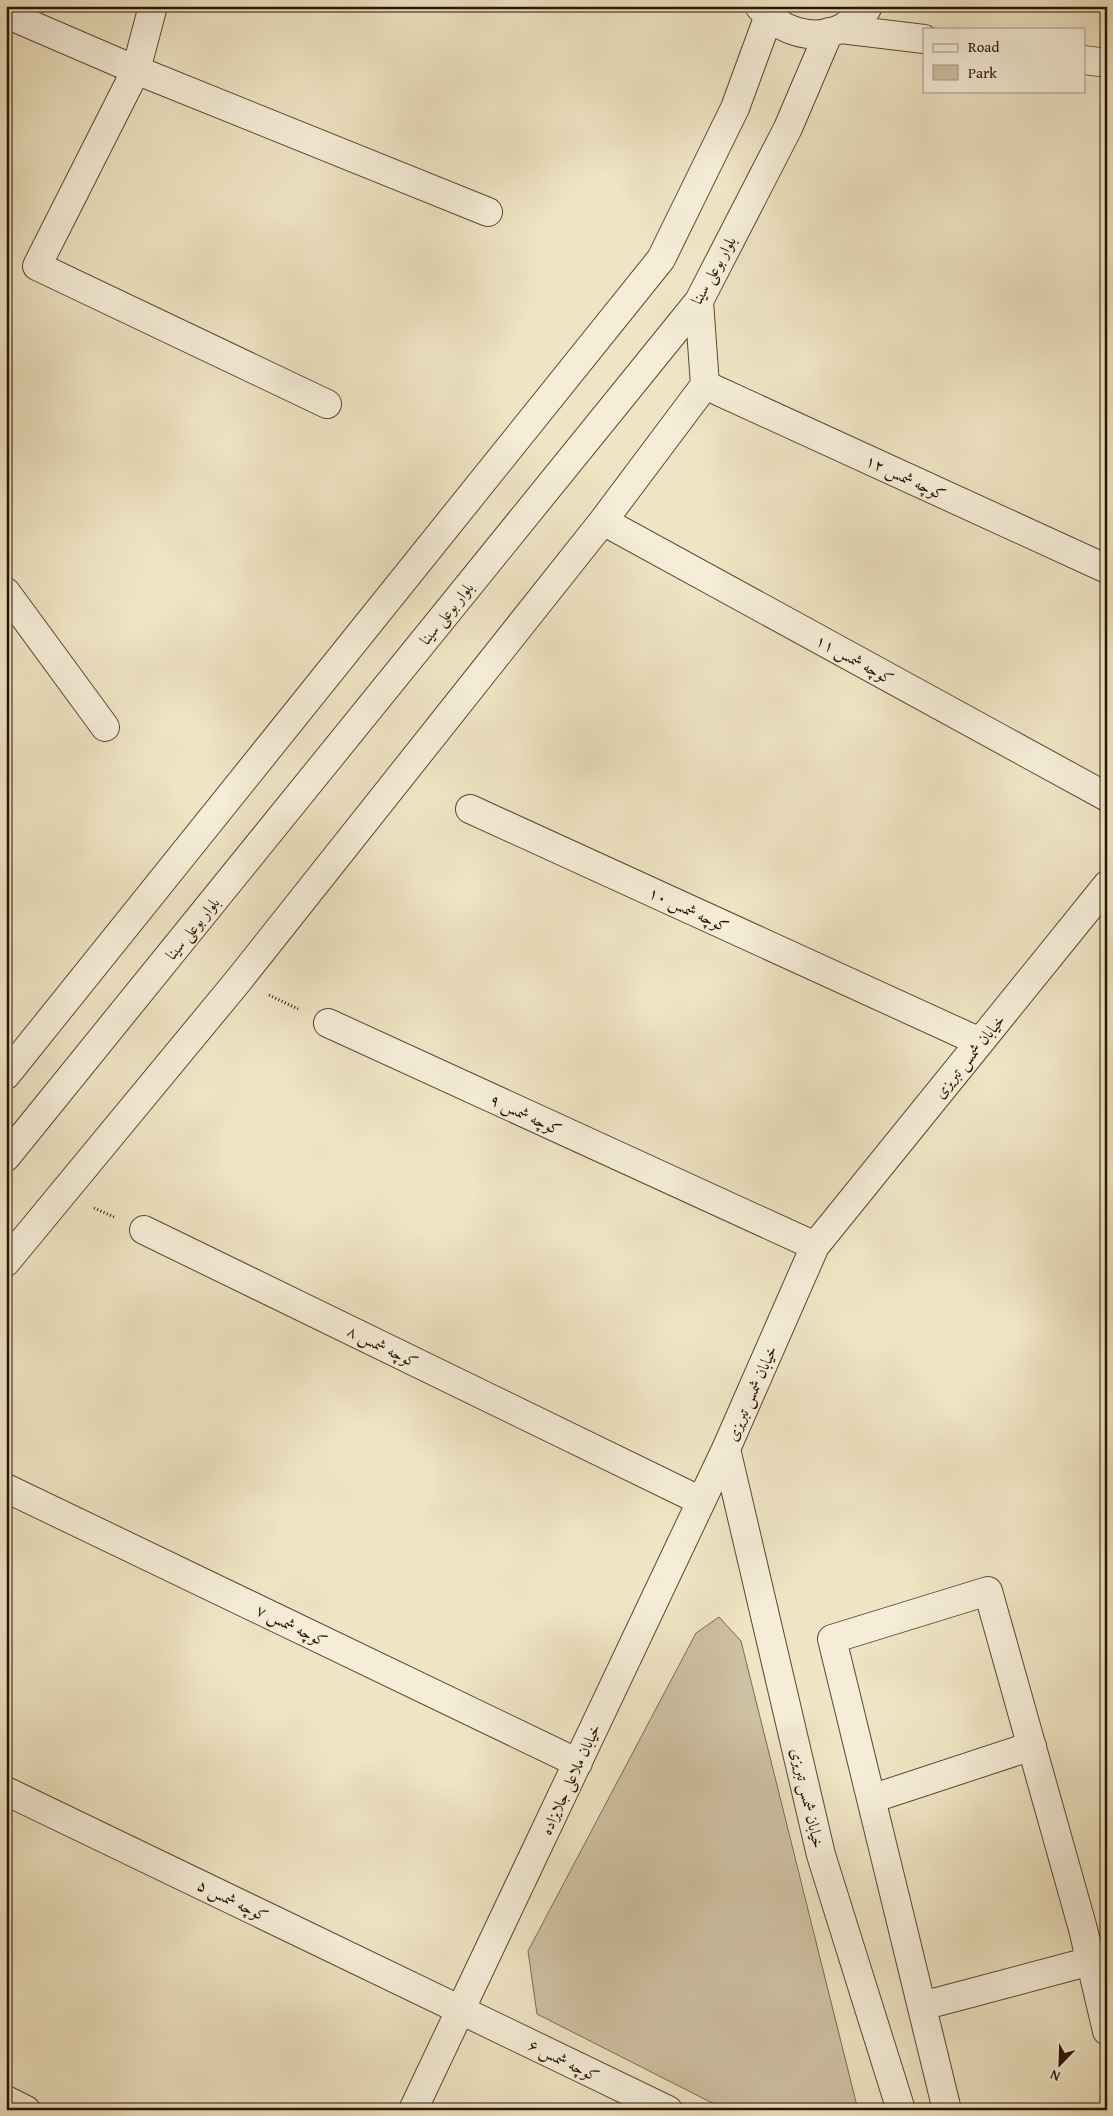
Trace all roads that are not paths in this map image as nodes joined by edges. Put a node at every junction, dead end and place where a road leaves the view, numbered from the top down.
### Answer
1 (153, 6) edge
2 (868, 6) edge
3 (764, 12) edge
4 (6, 14) edge
5 (835, 31) junction
6 (923, 39) edge
7 (1086, 60) edge
8 (1107, 63) edge
9 (136, 70) junction
10 (488, 212) dead end
11 (699, 301) junction
12 (705, 385) junction
13 (327, 404) dead end
14 (603, 521) junction
15 (1107, 570) edge
16 (6, 592) edge
17 (105, 727) dead end
18 (1107, 797) edge
19 (470, 809) dead end
20 (1107, 885) edge
21 (328, 1023) road end
22 (980, 1042) junction
23 (6, 1075) edge
24 (6, 1157) edge
25 (144, 1230) road end
26 (815, 1246) junction
27 (6, 1262) edge
28 (726, 1449) junction
29 (6, 1488) edge
30 (701, 1501) junction
31 (1032, 1746) junction
32 (578, 1763) junction
33 (6, 1791) edge
34 (871, 1799) junction
35 (1090, 1961) junction
36 (922, 2006) junction
37 (461, 2010) junction
38 (1107, 2031) edge
39 (6, 2100) edge
40 (26, 2110) edge
41 (413, 2110) edge
42 (668, 2110) edge
43 (901, 2110) edge
44 (947, 2110) edge

1 - 9 street
2 - 5 street
3 - 5 street
3 - 23 street
4 - 9 street
5 - 6 street
5 - 11 street, بلوار بوعلی سینا
7 - 8 street
9 - 10 street
9 - 13 street
11 - 12 street
11 - 24 street, بلوار بوعلی سینا
12 - 14 street
12 - 15 street, کوچه شمس ۱۲
14 - 18 street, کوچه شمس ۱۱
14 - 27 street
16 - 17 street
19 - 22 street, کوچه شمس ۱۰
20 - 22 street, خیابان شمس تبریزی
21 - 26 street, کوچه شمس ۹
22 - 26 street, خیابان شمس تبریزی
25 - 30 street, کوچه شمس ۸
26 - 28 street, خیابان شمس تبریزی
28 - 30 street, خیابان ملاعلی جلایزاده
28 - 43 street, خیابان شمس تبریزی
29 - 32 street, کوچه شمس ۷
30 - 32 street, خیابان ملاعلی جلایزاده
31 - 34 street
31 - 34 street
31 - 35 street
32 - 37 street, خیابان ملاعلی جلایزاده
33 - 37 street, کوچه شمس ۵
34 - 36 street
35 - 36 street
35 - 38 street
36 - 44 street
37 - 41 street, خیابان ملاعلی جلایزاده
37 - 42 street, کوچه شمس ۶
39 - 40 street

